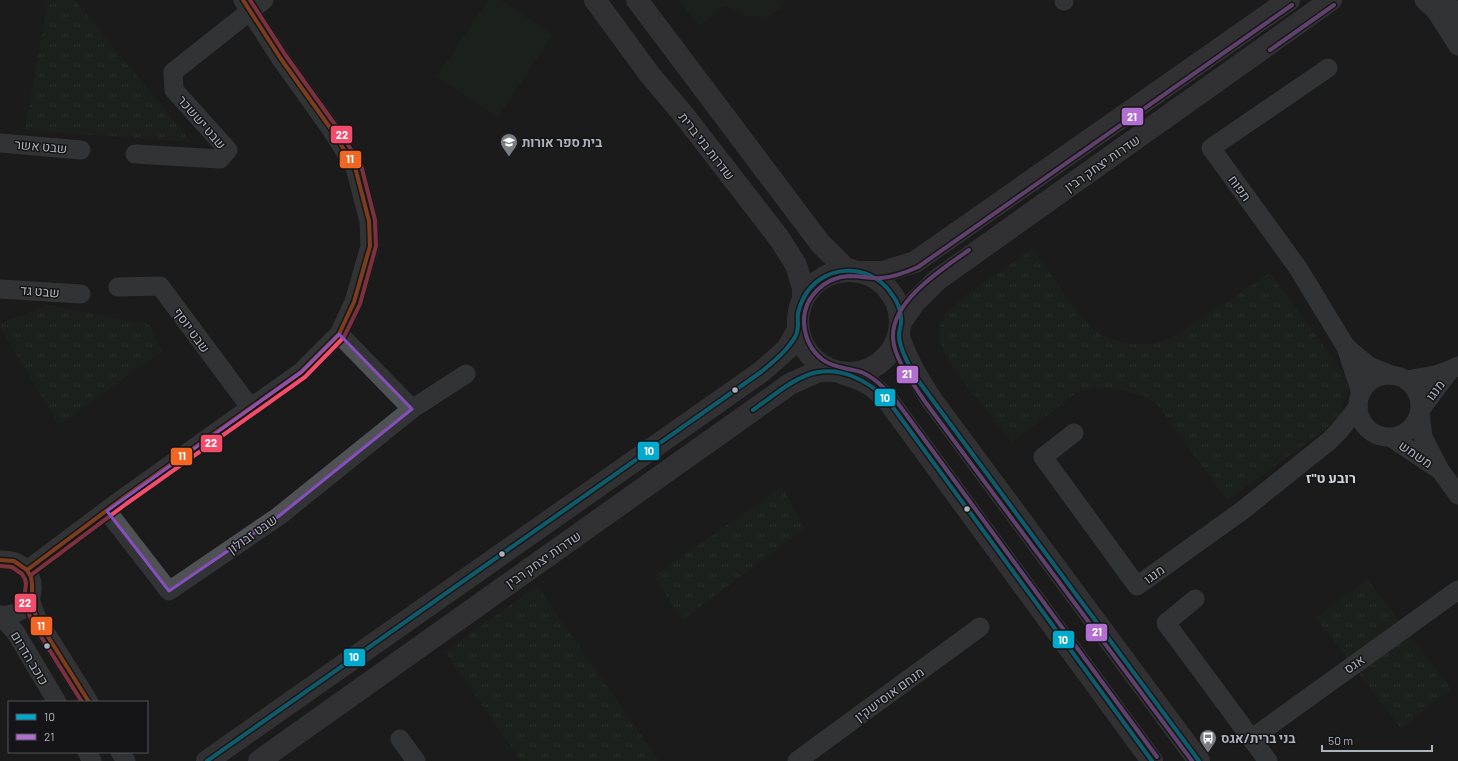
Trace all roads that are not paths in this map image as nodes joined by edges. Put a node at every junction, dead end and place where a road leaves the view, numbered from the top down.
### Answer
1 (595, 0) edge
2 (638, 0) edge
3 (1289, 0) edge
4 (1331, 0) edge
5 (1424, 0) edge
6 (1446, 0) edge
7 (252, 3) edge
8 (1458, 19) edge
9 (1458, 46) edge
10 (1328, 68) dead end
11 (0, 143) edge
12 (81, 150) dead end
13 (135, 154) dead end
14 (858, 271) junction
15 (118, 287) dead end
16 (0, 289) edge
17 (81, 294) dead end
18 (803, 300) junction
19 (900, 329) junction
20 (798, 330) junction
21 (339, 334) junction
22 (1346, 347) junction
23 (1454, 368) edge
24 (838, 372) junction
25 (466, 374) dead end
26 (1399, 377) junction
27 (1359, 400) junction
28 (250, 407) junction
29 (412, 409) junction
30 (1420, 412) junction
31 (1370, 431) junction
32 (1074, 433) dead end
33 (1392, 438) junction
34 (1329, 441) junction
35 (1440, 470) junction
36 (1458, 495) edge
37 (107, 511) junction
38 (2, 557) edge
39 (27, 570) junction
40 (1458, 590) edge
41 (30, 599) junction
42 (1195, 599) dead end
43 (1, 615) edge
44 (980, 627) dead end
45 (56, 701) edge
46 (88, 701) edge
47 (400, 739) dead end
48 (1251, 739) junction
49 (207, 761) edge
50 (259, 761) edge
51 (416, 761) edge
52 (797, 761) edge
53 (1152, 761) edge
54 (1199, 761) edge
55 (1268, 761) edge

1 - 18 main road, שדרות בני ברית
2 - 14 main road
3 - 14 main road, שדרות יצחק רבין
4 - 19 main road, שדרות יצחק רבין
5 - 9 street
6 - 8 street
7 - 13 street, שבט יששכר
7 - 21 street
10 - 22 street, תפוח
11 - 12 street, שבט אשר
14 - 18 main road
14 - 19 main road
15 - 28 street, שבט יוסף
16 - 17 street, שבט גד
18 - 20 main road
19 - 24 main road
19 - 54 main road
20 - 24 main road
20 - 49 main road
21 - 28 street
21 - 29 street
22 - 26 street, תפוח
22 - 27 street, תפוח
23 - 26 street, מנגו
23 - 30 street, מנגו
24 - 50 main road, שדרות יצחק רבין
24 - 53 main road
25 - 29 street, שבט זבולון
26 - 27 street
26 - 30 street
27 - 31 street
27 - 34 street, מנגו
28 - 37 street
29 - 37 street, שבט זבולון
30 - 33 street
30 - 35 street, משמש
31 - 33 street
31 - 34 street, מנגו
32 - 34 street, מנגו
33 - 35 street, משמש
35 - 36 street, משמש
37 - 39 street
38 - 39 street
39 - 41 street
40 - 48 street, אגס
41 - 43 street
41 - 46 street, כוכב הדרום
42 - 48 street
43 - 45 street, כוכב הדרום
44 - 52 street, מנחם אוסישקין
47 - 51 street
48 - 55 street

